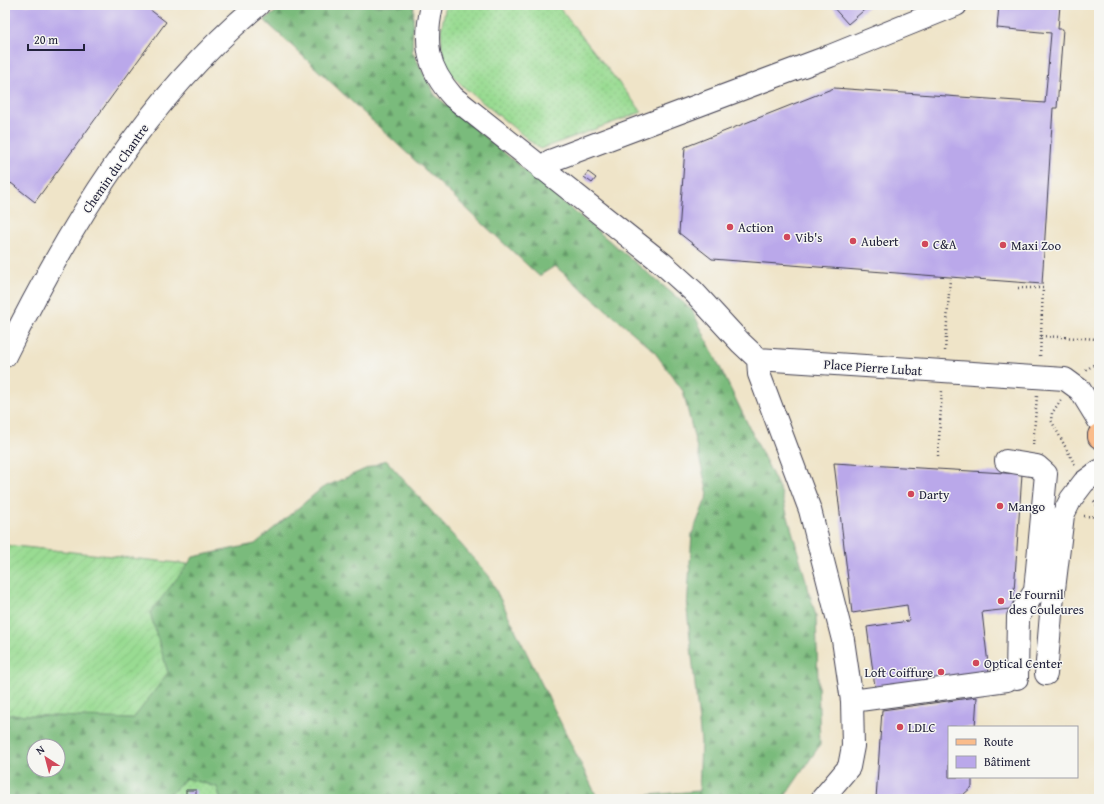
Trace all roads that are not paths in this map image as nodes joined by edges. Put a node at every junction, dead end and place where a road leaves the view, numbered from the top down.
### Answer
1 (258, 5) edge
2 (432, 5) edge
3 (956, 5) edge
4 (542, 169) junction
5 (5, 356) edge
6 (758, 359) junction
7 (1083, 388) edge
8 (1099, 422) edge
9 (1006, 461) dead end
10 (1091, 477) edge
11 (1046, 674) dead end
12 (852, 701) junction
13 (822, 799) edge

1 - 5 street, Chemin du Chantre
2 - 4 street
3 - 4 street
4 - 6 street
6 - 7 street, Place Pierre Lubat
6 - 12 street
7 - 8 street
9 - 12 street
10 - 11 street
12 - 13 street

